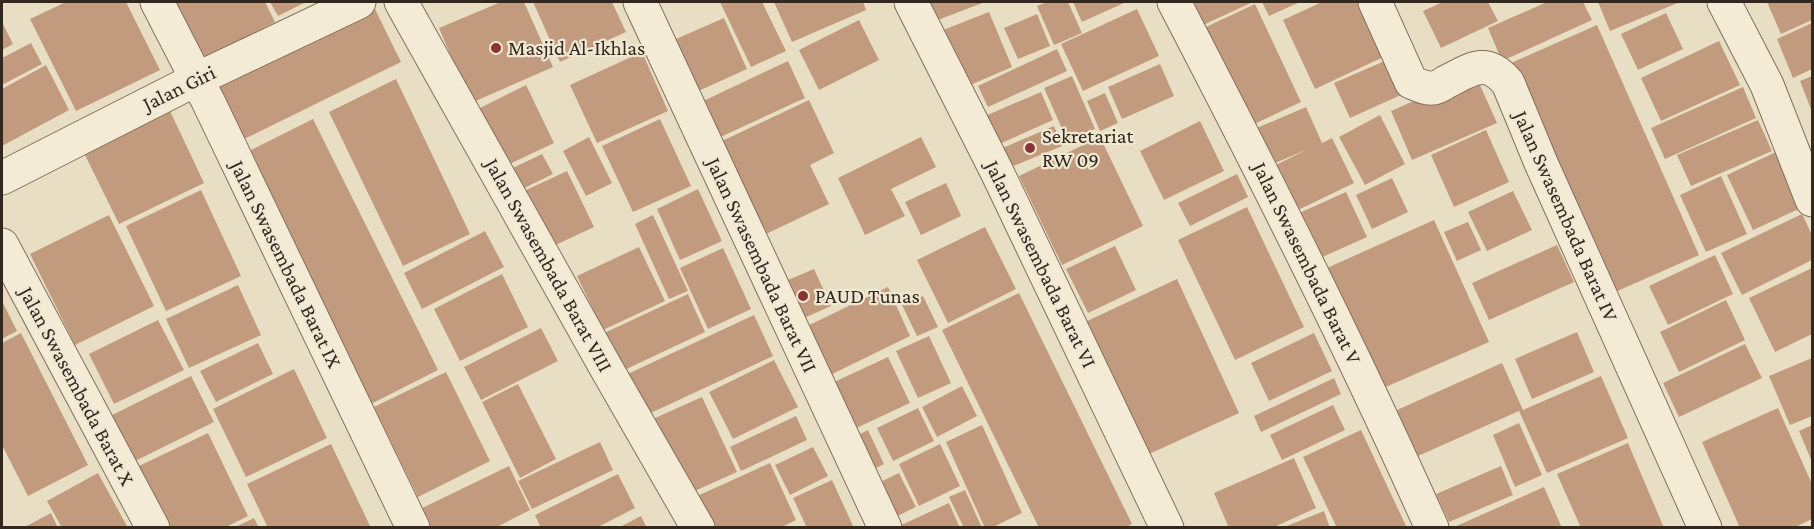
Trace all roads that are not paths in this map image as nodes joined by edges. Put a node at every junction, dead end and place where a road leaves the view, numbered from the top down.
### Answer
1 (156, 2) edge
2 (359, 2) edge
3 (401, 2) edge
4 (640, 2) edge
5 (911, 2) edge
6 (1174, 2) edge
7 (1375, 2) edge
8 (1724, 2) edge
9 (197, 79) junction
10 (2, 178) edge
11 (1812, 200) edge
12 (2, 245) edge
13 (153, 528) edge
14 (414, 528) edge
15 (698, 528) edge
16 (885, 528) edge
17 (1167, 528) edge
18 (1432, 528) edge
19 (1705, 528) edge

1 - 9 street, Jalan Swasembada Barat IX
2 - 9 street, Jalan Giri
3 - 15 street, Jalan Swasembada Barat VIII
4 - 16 street, Jalan Swasembada Barat VII
5 - 17 street, Jalan Swasembada Barat VI
6 - 18 street, Jalan Swasembada Barat V
7 - 19 street, Jalan Swasembada Barat IV
8 - 11 street
9 - 10 street, Jalan Giri
9 - 14 street, Jalan Swasembada Barat IX
12 - 13 street, Jalan Swasembada Barat X

